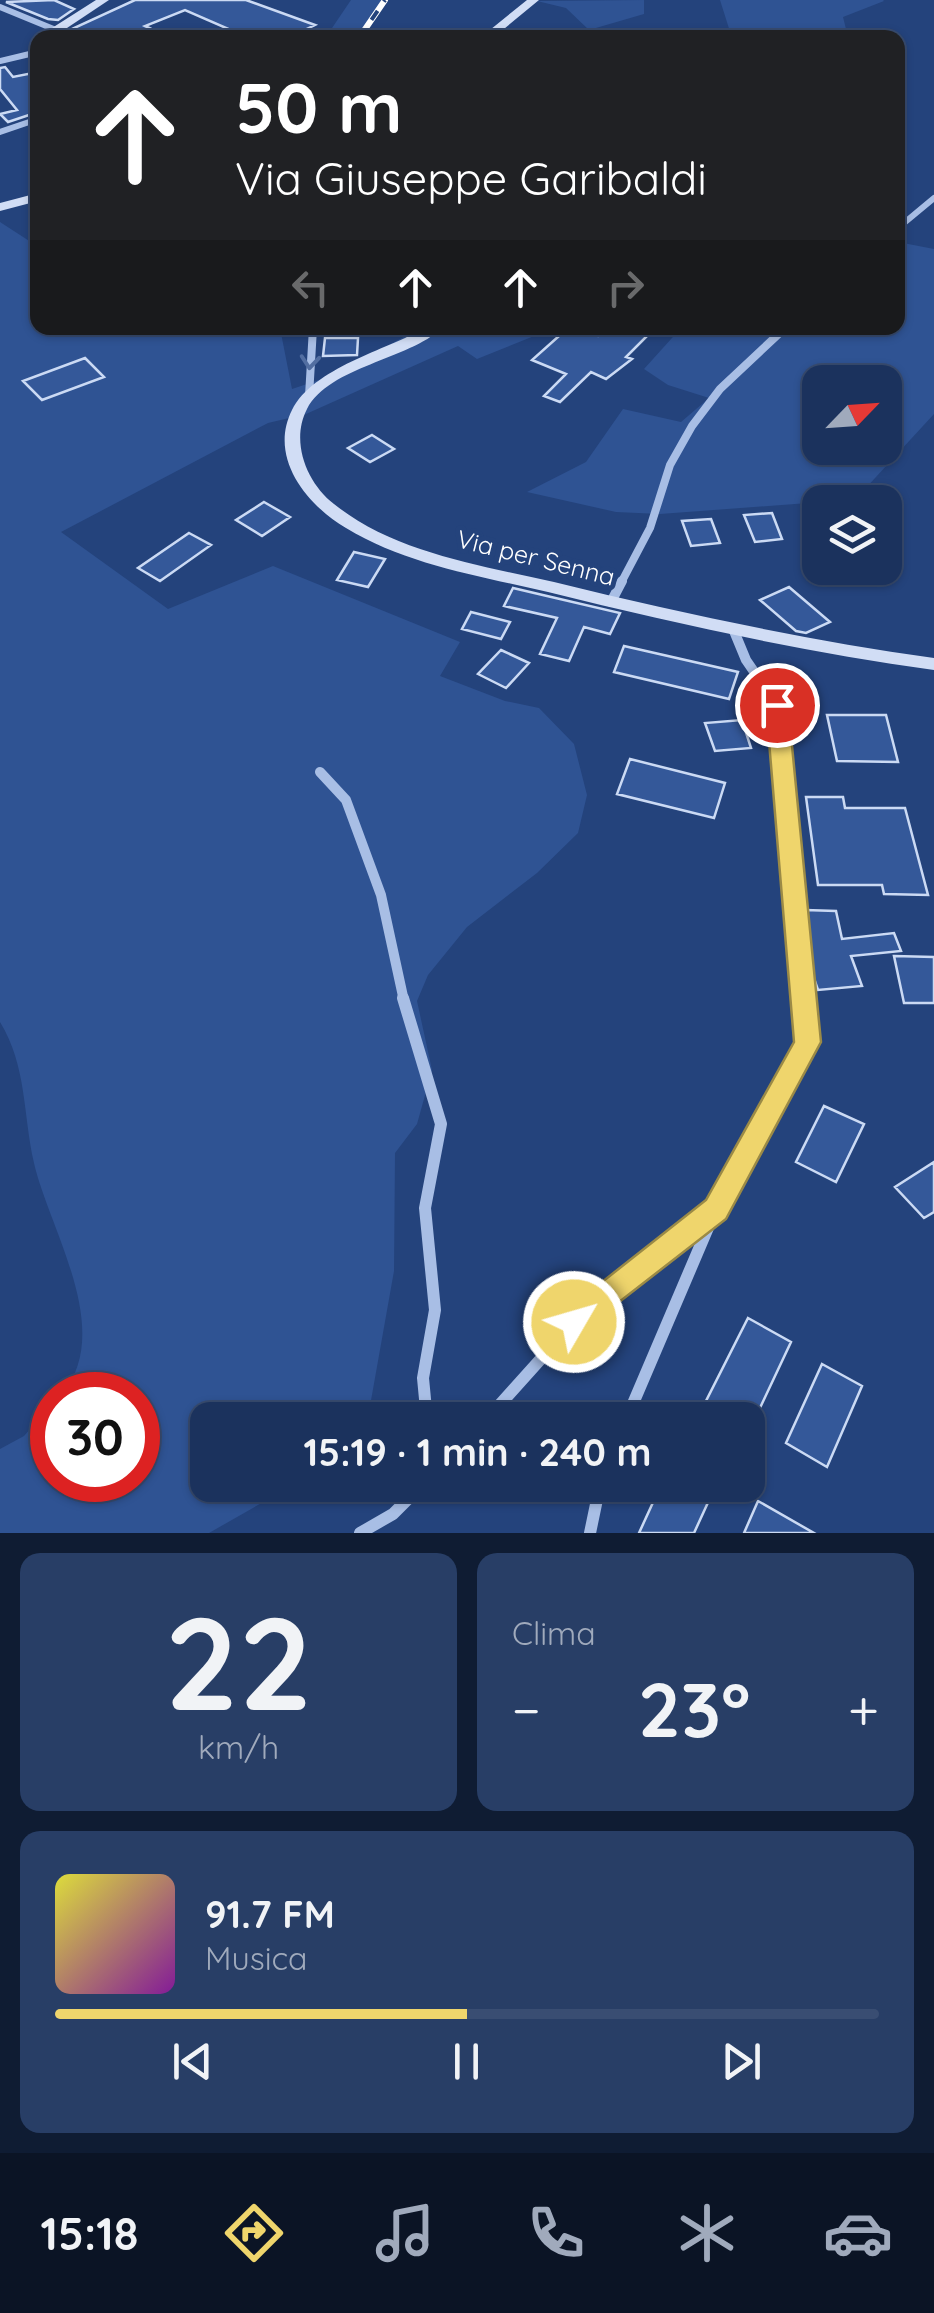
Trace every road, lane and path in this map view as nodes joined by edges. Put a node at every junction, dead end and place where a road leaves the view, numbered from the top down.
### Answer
1 (104, 0) edge
2 (534, 0) edge
3 (0, 7) edge
4 (46, 30) edge
5 (60, 30) edge
6 (495, 30) edge
7 (30, 54) edge
8 (0, 61) edge
9 (30, 122) edge
10 (0, 132) edge
11 (934, 198) edge
12 (30, 199) edge
13 (0, 207) edge
14 (905, 222) edge
15 (313, 335) edge
16 (422, 335) edge
17 (778, 335) edge
18 (309, 396) junction
19 (611, 602) junction
20 (734, 632) junction
21 (934, 664) edge
22 (320, 772) dead end
23 (716, 1210) junction
24 (425, 1402) edge
25 (502, 1402) edge
26 (634, 1402) edge
27 (405, 1502) edge
28 (596, 1502) edge
29 (360, 1533) edge
30 (590, 1533) edge

1 - 5 street
2 - 6 street
3 - 4 street
7 - 8 street
9 - 10 street
11 - 14 street
12 - 13 street
15 -> 18 street, Via per Senna
16 - 18 street
17 - 19 street
18 - 19 street, Via per Senna
19 - 20 street, Via per Senna
20 - 21 street, Via per Senna
20 - 23 street
22 - 24 street
23 - 25 street
23 - 26 street
27 - 29 street
28 - 30 street

